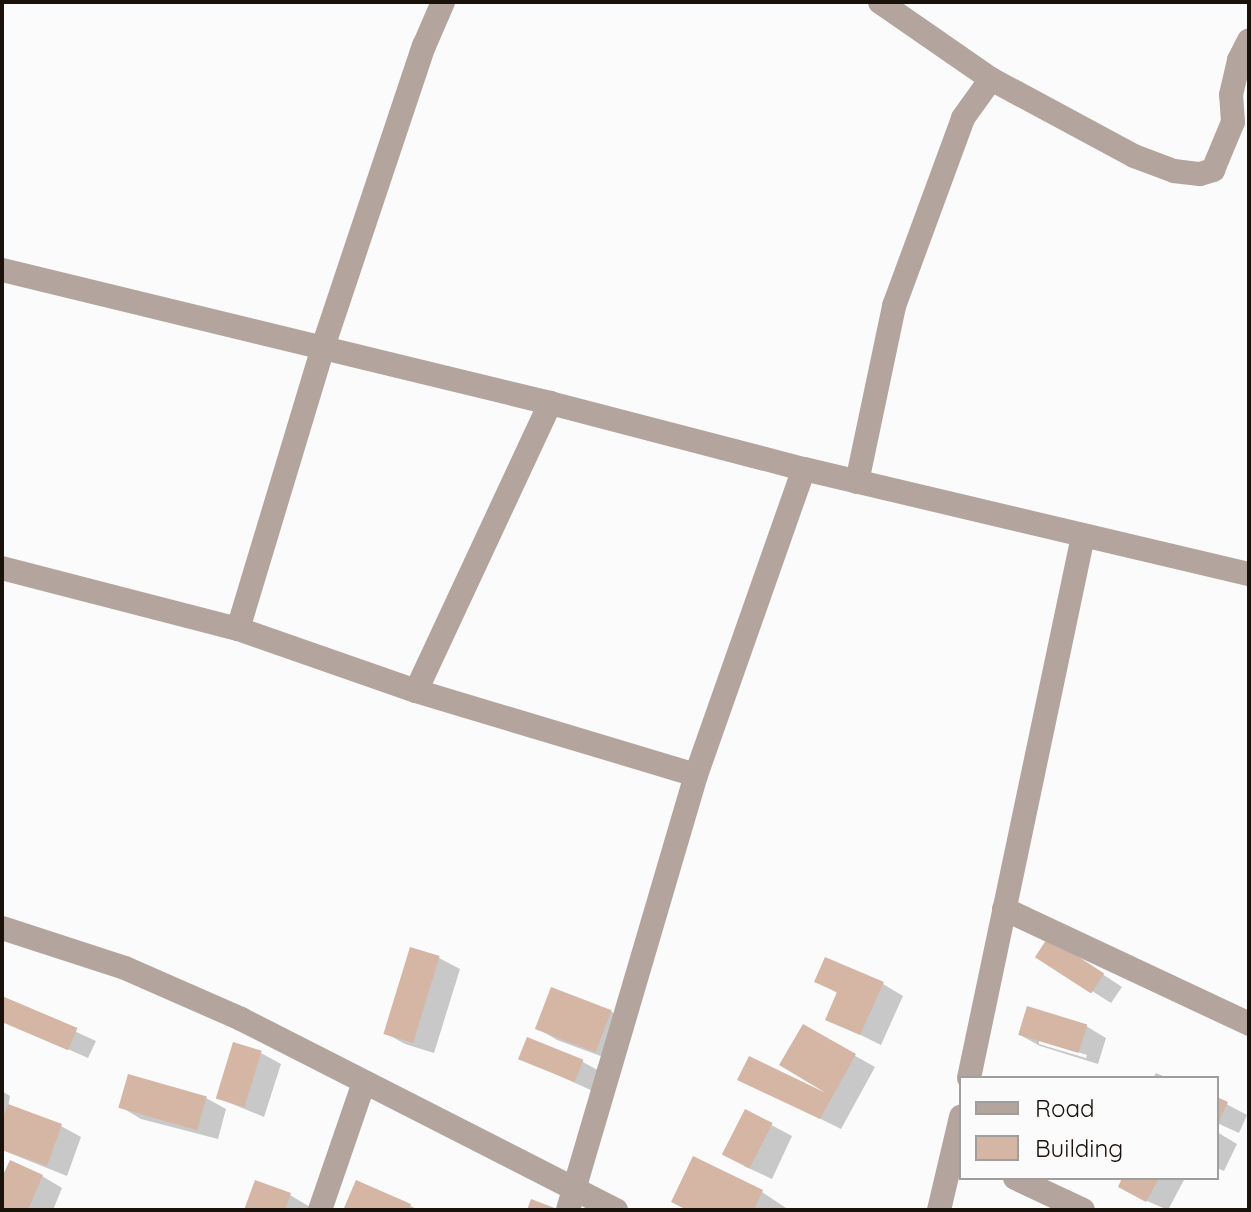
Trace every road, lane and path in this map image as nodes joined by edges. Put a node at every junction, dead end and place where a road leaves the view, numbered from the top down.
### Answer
1 (443, 2) edge
2 (880, 2) edge
3 (1249, 40) edge
4 (991, 79) junction
5 (1241, 125) edge
6 (2, 270) edge
7 (322, 350) junction
8 (550, 403) junction
9 (804, 469) junction
10 (857, 482) junction
11 (1083, 536) junction
12 (2, 568) edge
13 (1249, 574) edge
14 (238, 629) junction
15 (416, 691) junction
16 (696, 775) junction
17 (1004, 909) junction
18 (2, 928) edge
19 (1249, 1024) edge
20 (969, 1076) edge
21 (364, 1082) junction
22 (958, 1151) edge
23 (1019, 1180) edge
24 (572, 1199) edge
25 (320, 1210) edge
26 (616, 1210) edge
27 (939, 1210) edge
28 (1083, 1210) edge

1 - 7 street
2 - 4 street
3 - 5 street
4 - 5 street
4 - 10 street
6 - 7 street
7 - 8 street
7 - 14 street
8 - 9 street
8 - 15 street
9 - 10 street
9 - 16 street
10 - 11 street
11 - 13 street
11 - 17 street
12 - 14 street
14 - 15 street
15 - 16 street
16 - 24 street
17 - 19 street
17 - 20 street
18 - 21 street
21 - 24 street
21 - 25 street
22 - 27 street
23 - 28 street
24 - 26 street

